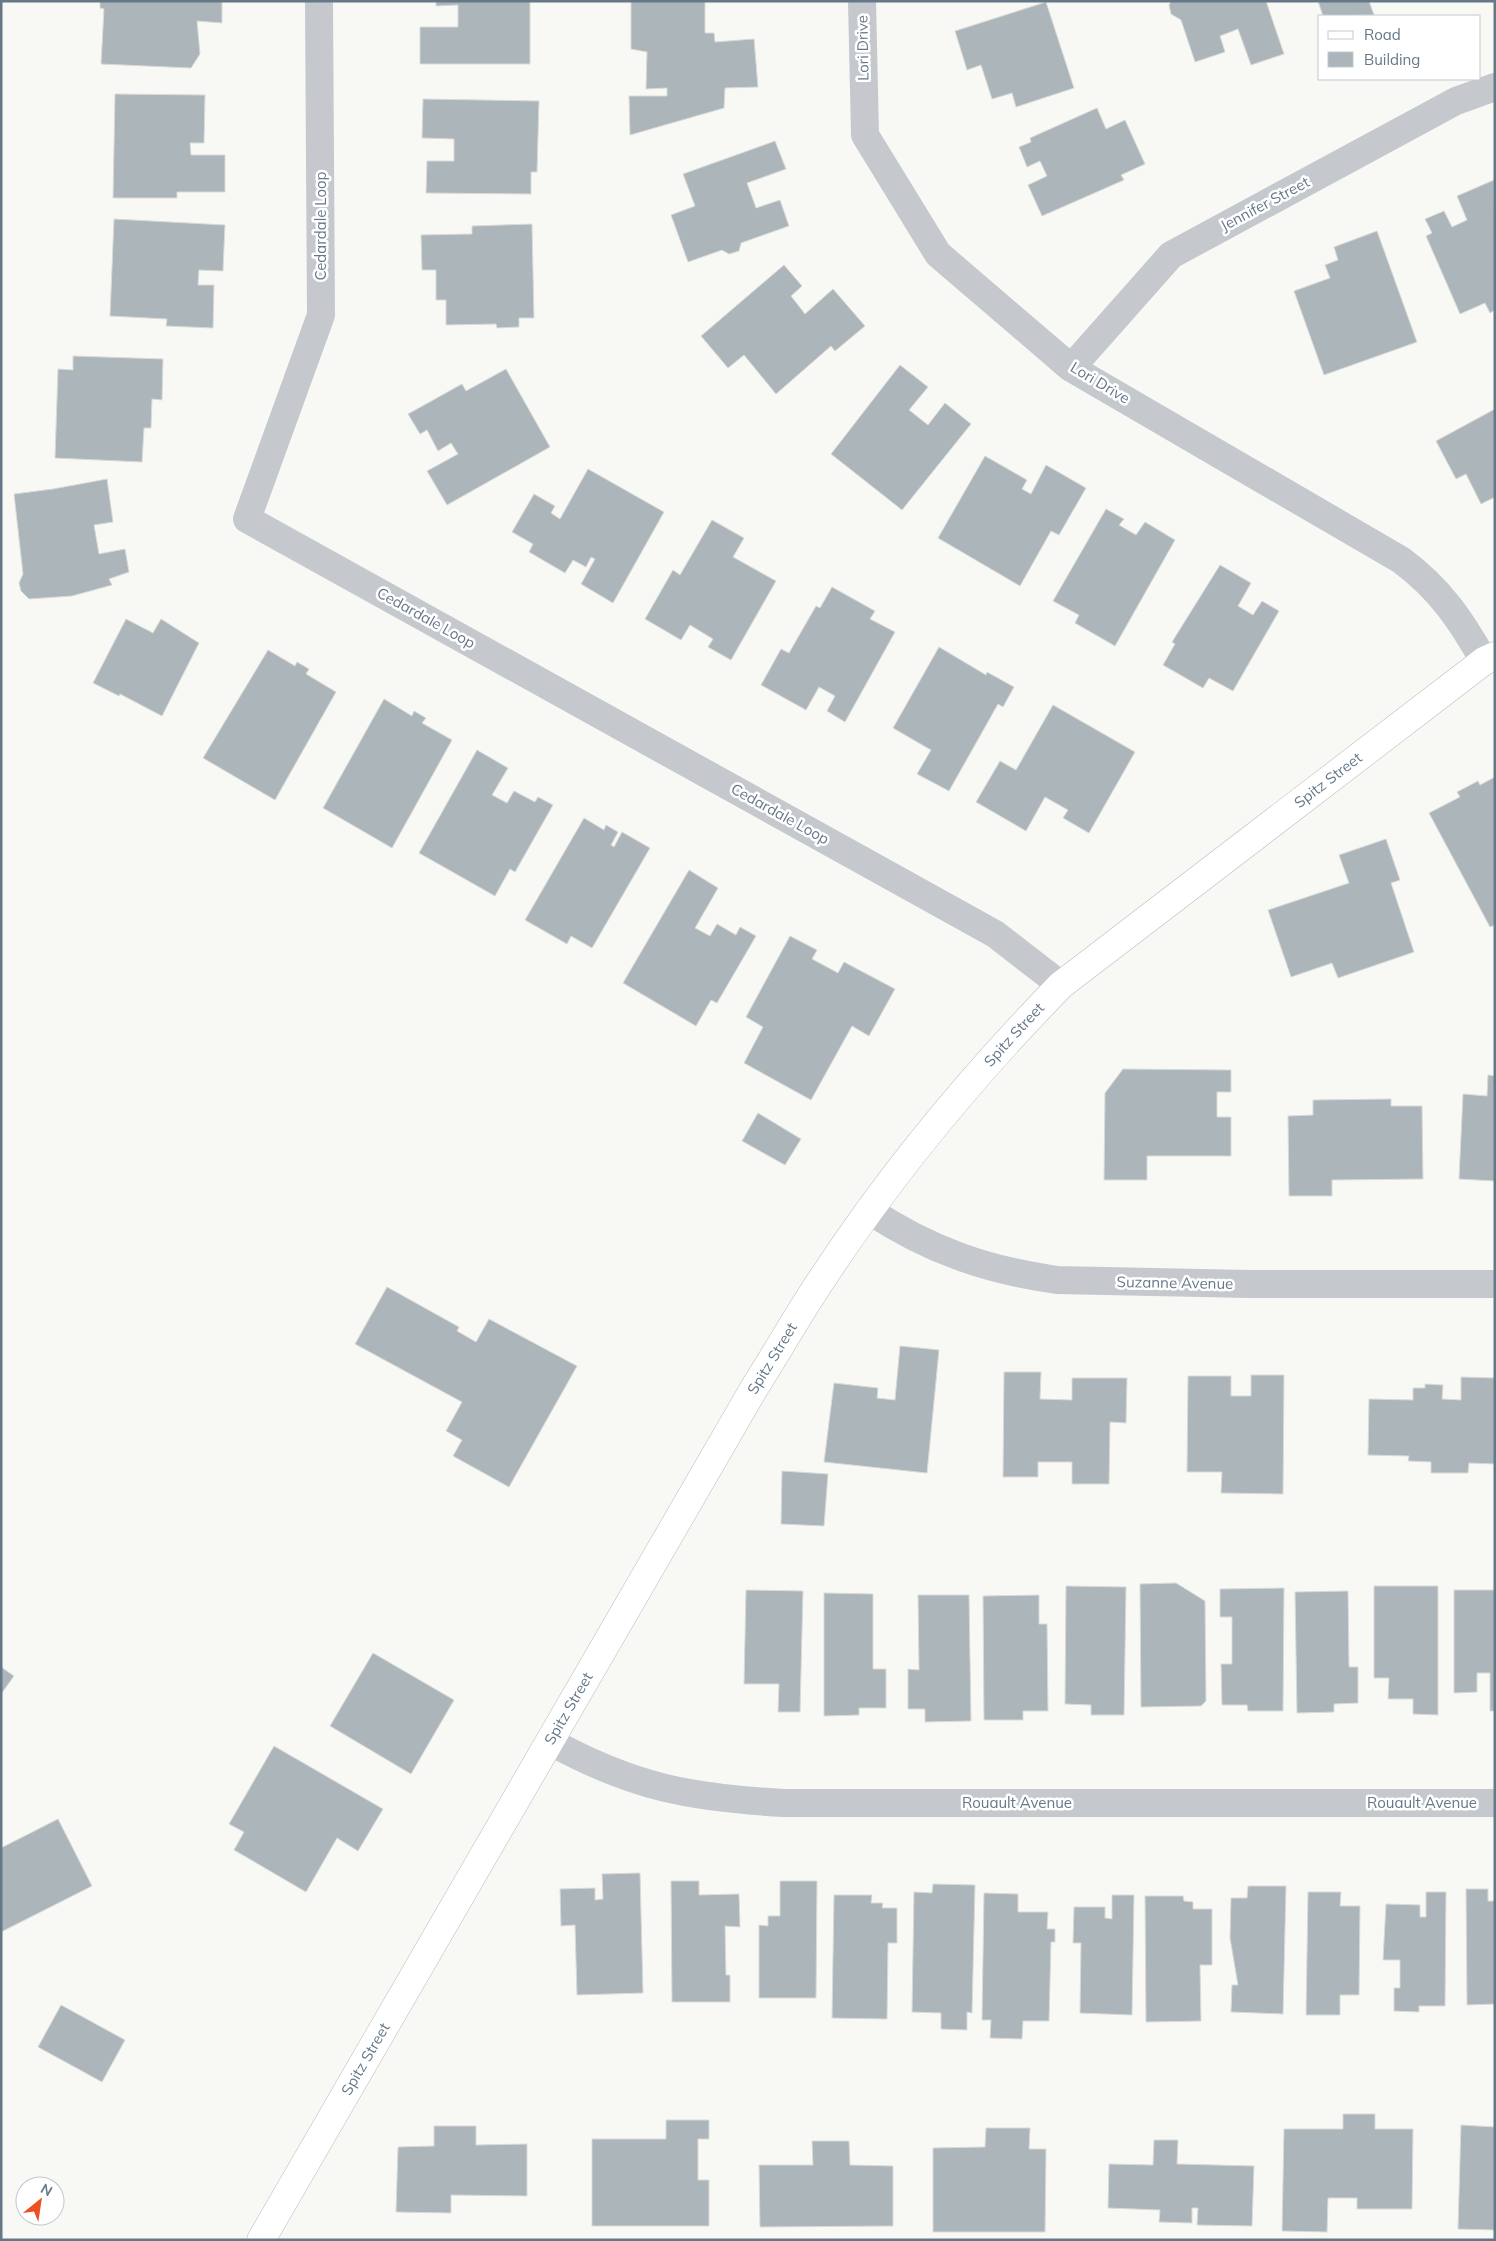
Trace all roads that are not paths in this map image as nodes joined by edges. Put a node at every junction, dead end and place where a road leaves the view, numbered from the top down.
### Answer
1 (319, 1) edge
2 (862, 1) edge
3 (1495, 87) edge
4 (1071, 368) junction
5 (1490, 659) edge
6 (1061, 986) junction
7 (870, 1211) junction
8 (1495, 1284) edge
9 (551, 1742) junction
10 (1495, 1804) edge
11 (261, 2240) edge

1 - 6 street, Cedardale Loop
2 - 4 street, Lori Drive
3 - 4 street, Jennifer Street
4 - 5 street, Lori Drive
5 - 6 street, Spitz Street
6 - 7 street, Spitz Street
7 - 8 street, Suzanne Avenue
7 - 9 street, Spitz Street
9 - 10 street, Rouault Avenue
9 - 11 street, Spitz Street

